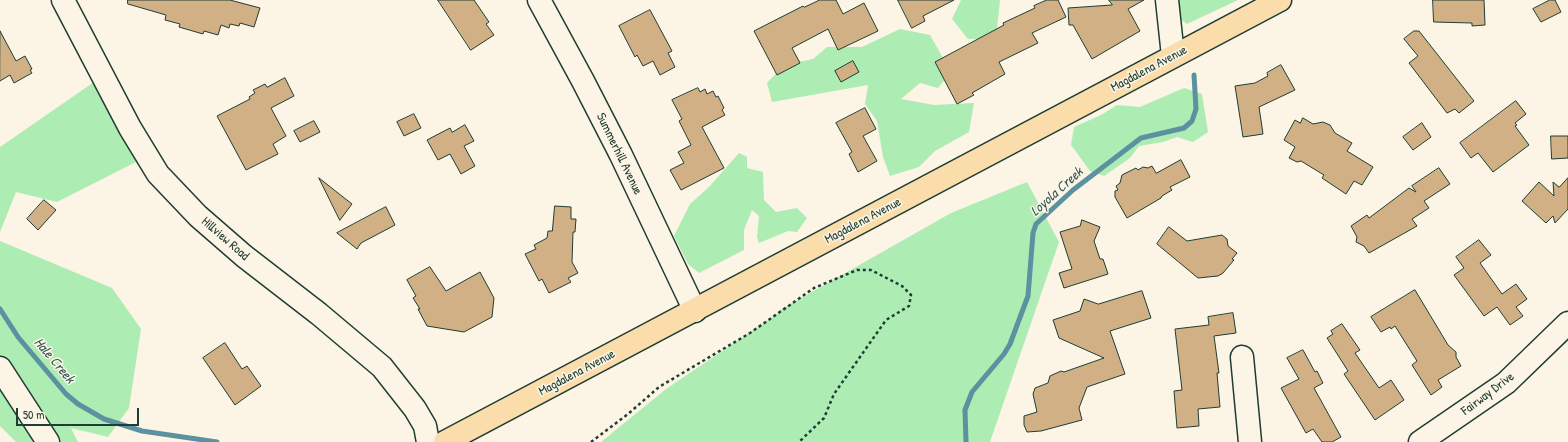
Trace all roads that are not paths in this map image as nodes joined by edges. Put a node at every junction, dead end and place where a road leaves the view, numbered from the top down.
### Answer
1 (62, 0) edge
2 (539, 0) edge
3 (1167, 0) edge
4 (1280, 0) edge
5 (1173, 56) junction
6 (695, 311) junction
7 (1568, 323) edge
8 (1242, 357) dead end
9 (0, 368) edge
10 (48, 442) edge
11 (428, 442) edge
12 (445, 442) edge
13 (1250, 442) edge
14 (1420, 442) edge

1 - 11 street, Hillview Road
2 - 6 street, Summerhill Avenue
3 - 5 street
4 - 5 main road, Magdalena Avenue
5 - 6 main road, Magdalena Avenue
6 - 12 main road, Magdalena Avenue
7 - 14 street, Fairway Drive
8 - 13 street
9 - 10 street

